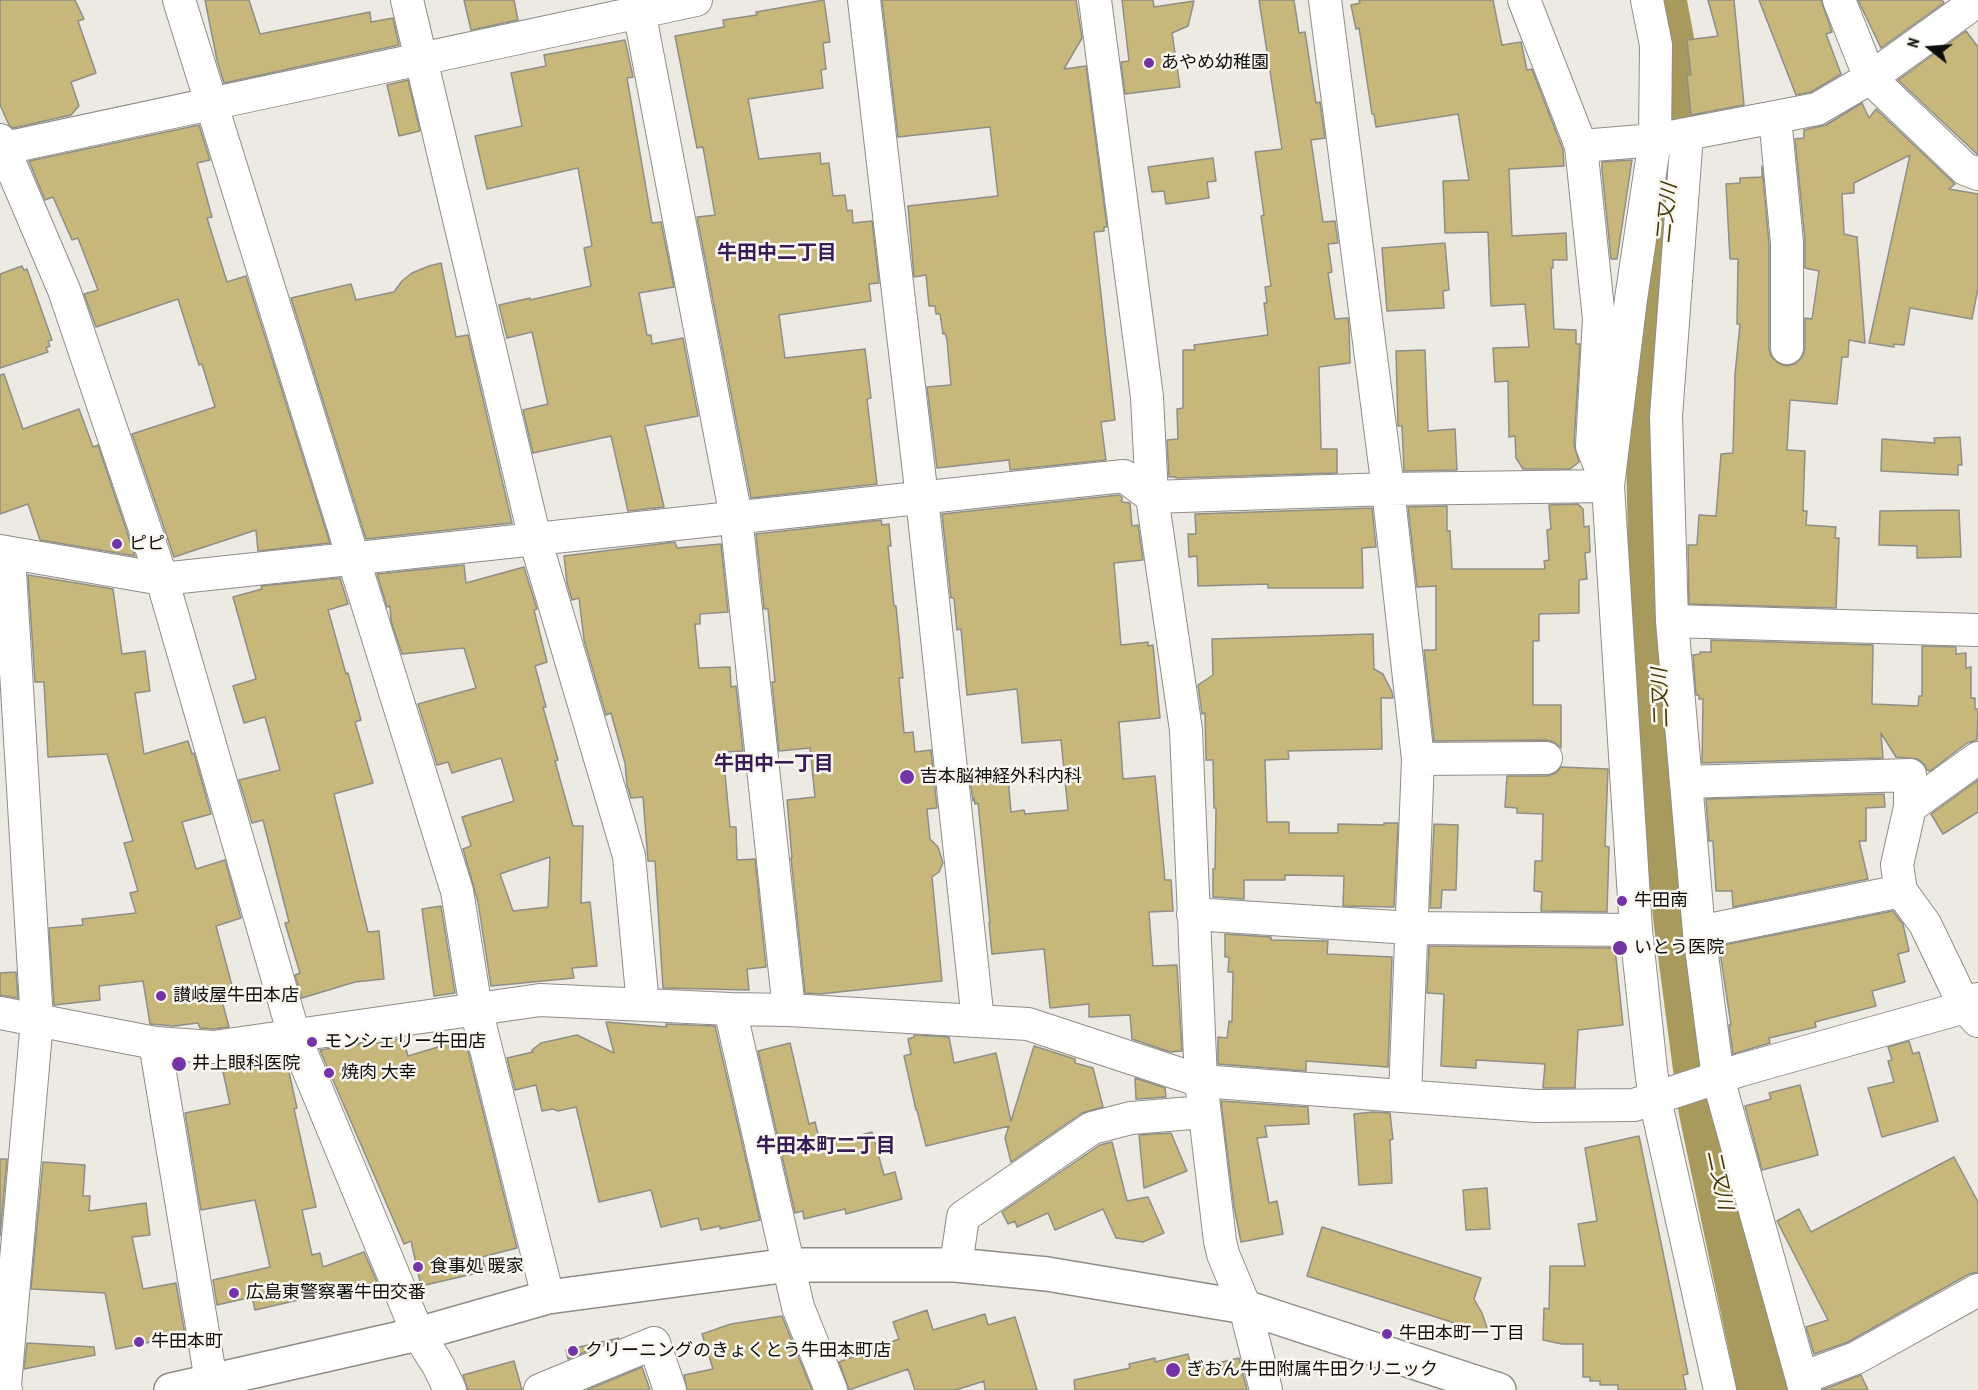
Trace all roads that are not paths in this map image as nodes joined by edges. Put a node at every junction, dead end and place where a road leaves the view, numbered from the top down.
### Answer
1 (179, 0) edge
2 (407, 0) edge
3 (696, 0) edge
4 (864, 0) edge
5 (1095, 0) edge
6 (1325, 0) edge
7 (1524, 0) edge
8 (1647, 0) edge
9 (1839, 0) edge
10 (638, 6) edge
11 (1966, 9) dead end
12 (421, 59) junction
13 (1870, 78) junction
14 (212, 105) junction
15 (1776, 117) junction
16 (1687, 134) junction
17 (1655, 140) junction
18 (1, 146) edge
19 (1581, 146) junction
20 (1978, 174) edge
21 (1629, 317) junction
22 (1672, 320) junction
23 (1787, 348) dead end
24 (1608, 486) junction
25 (1388, 489) junction
26 (1152, 497) junction
27 (922, 498) junction
28 (736, 517) junction
29 (535, 539) junction
30 (6, 552) edge
31 (352, 558) junction
32 (162, 579) junction
33 (1672, 621) junction
34 (1978, 630) edge
35 (1546, 758) dead end
36 (1978, 758) edge
37 (1418, 759) junction
38 (1686, 782) junction
39 (1910, 807) junction
40 (1901, 891) junction
41 (1194, 914) junction
42 (1411, 928) junction
43 (1636, 930) junction
44 (1699, 932) junction
45 (643, 1005) junction
46 (476, 1009) junction
47 (730, 1009) junction
48 (1974, 1009) edge
49 (789, 1010) junction
50 (0, 1013) edge
51 (37, 1021) junction
52 (978, 1021) junction
53 (294, 1035) junction
54 (155, 1043) junction
55 (1201, 1081) junction
56 (1712, 1081) junction
57 (1406, 1096) junction
58 (1662, 1097) junction
59 (1204, 1113) junction
60 (789, 1265) junction
61 (956, 1265) junction
62 (1978, 1290) edge
63 (548, 1297) junction
64 (1245, 1307) junction
65 (418, 1334) junction
66 (211, 1381) junction
67 (1804, 1384) edge
68 (6, 1390) edge
69 (171, 1390) edge
70 (450, 1390) edge
71 (540, 1390) edge
72 (670, 1390) edge
73 (831, 1390) edge
74 (1266, 1390) edge
75 (1499, 1390) edge
76 (1720, 1390) edge

1 - 14 street
2 - 12 street
3 - 10 street
4 - 27 street
5 - 26 street
6 - 25 street
7 - 19 street
8 - 17 street
9 - 13 street
10 - 12 street
10 - 28 street
11 - 13 street
12 - 14 street
12 - 29 street
13 - 15 street
13 - 20 street
14 - 18 street
14 - 31 street
15 - 16 street
15 - 23 street
16 - 17 street
16 - 22 street
17 - 19 street
17 - 21 street
18 - 32 street
19 - 24 street
21 - 22 street
21 - 24 street
22 - 33 street
24 - 25 street
24 - 43 street
25 - 26 street
25 - 37 street
26 - 27 street
26 - 41 street
27 - 28 street
27 - 52 street
28 - 29 street
28 - 49 street
29 - 31 street
29 - 45 street
30 - 32 street
30 - 51 street
31 - 32 street
31 - 46 street
32 - 53 street
33 - 34 street
33 - 38 street
35 - 37 street
36 - 39 street
37 - 42 street
38 - 39 street
38 - 44 street
39 - 40 street
40 - 44 street
40 - 48 street
41 - 42 street
41 - 55 street
42 - 43 street
42 - 57 street
43 - 58 street
44 - 56 street
45 - 46 street
45 - 47 street
46 - 53 street
46 - 63 street
47 - 49 street
47 - 60 street
48 - 56 street
49 - 52 street
50 - 51 street
51 - 54 street
51 - 68 street
52 - 55 street
53 - 54 street
53 - 65 street
54 - 66 street
55 - 57 street
55 - 59 street
56 - 58 street
56 - 67 street
57 - 58 street
58 - 76 street
59 - 61 street
59 - 64 street
60 - 61 street
60 - 63 street
60 - 73 street
61 - 64 street
62 - 67 street
63 - 65 street
64 - 74 street
64 - 75 street
65 - 66 street
65 - 70 street
66 - 69 street
71 - 72 street

